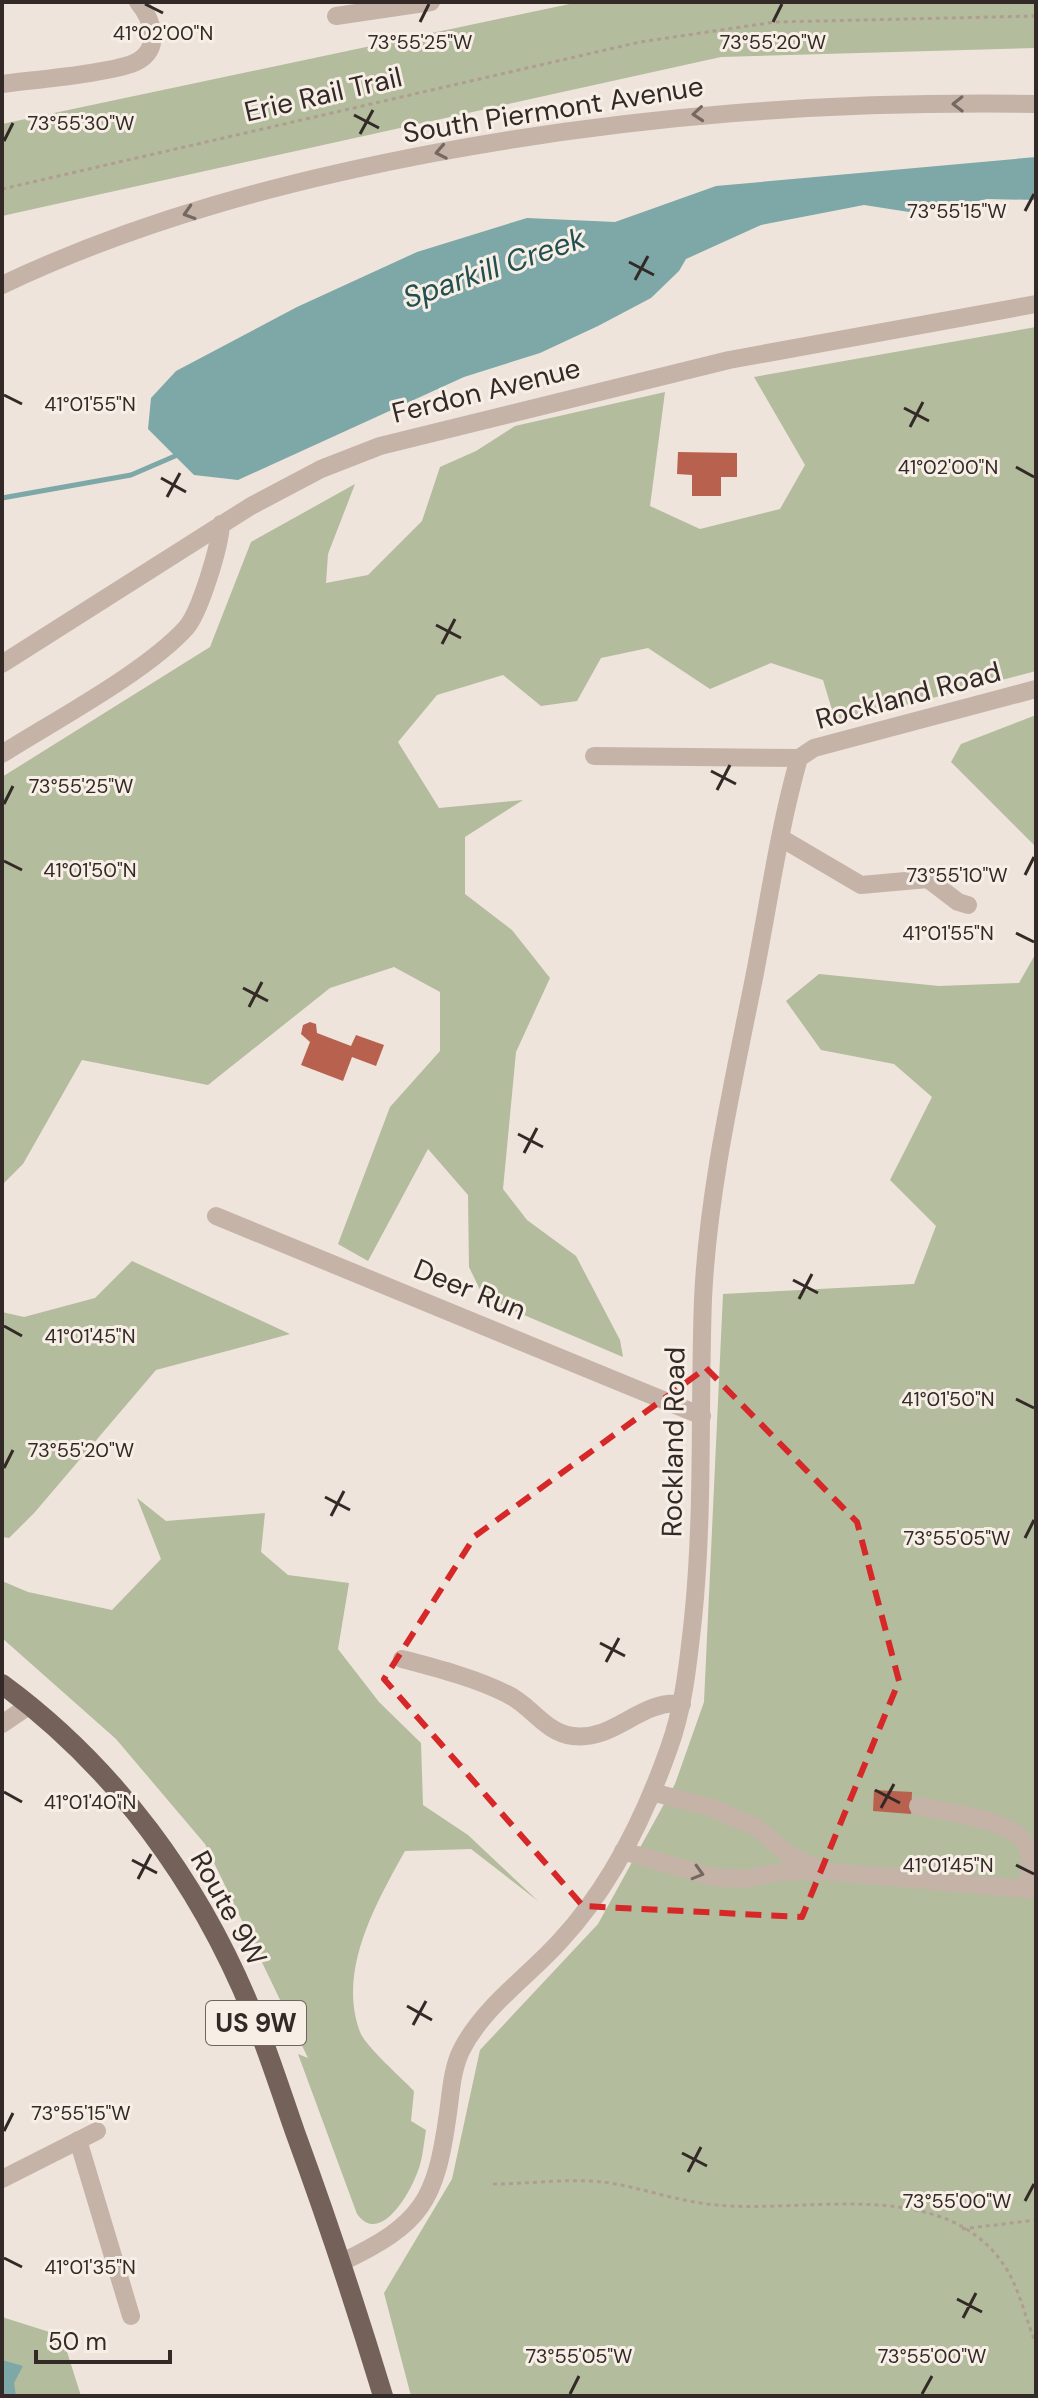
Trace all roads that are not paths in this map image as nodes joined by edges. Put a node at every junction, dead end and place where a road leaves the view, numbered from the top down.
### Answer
1 (138, 2) edge
2 (431, 2) edge
3 (336, 16) dead end
4 (2, 84) edge
5 (1036, 104) edge
6 (2, 285) edge
7 (1036, 304) edge
8 (221, 524) junction
9 (2, 664) edge
10 (1036, 689) edge
11 (2, 754) edge
12 (594, 756) dead end
13 (799, 758) junction
14 (781, 838) junction
15 (968, 905) dead end
16 (216, 1216) dead end
17 (702, 1416) junction
18 (402, 1659) dead end
19 (2, 1684) edge
20 (682, 1704) junction
21 (30, 1705) junction
22 (2, 1724) edge
23 (652, 1792) junction
24 (918, 1806) dead end
25 (623, 1851) junction
26 (822, 1871) junction
27 (1032, 1890) edge
28 (97, 2131) dead end
29 (78, 2140) junction
30 (2, 2179) edge
31 (342, 2262) junction
32 (131, 2316) dead end
33 (383, 2396) edge

1 - 4 street
2 - 3 street
5 -> 6 street, South Piermont Avenue
7 - 8 street, Ferdon Avenue
8 - 9 street, Ferdon Avenue
8 - 11 street
10 - 13 street, Rockland Road
12 - 13 street
13 - 14 street, Rockland Road
14 - 15 street
14 - 17 street, Rockland Road
16 - 17 street, Deer Run
17 - 20 street, Rockland Road
18 - 20 street
19 - 21 main road, Route 9W / US 9W
20 - 23 street, Rockland Road
21 - 22 street
21 - 31 main road, Route 9W / US 9W
23 - 25 street, Rockland Road
23 - 26 street
24 - 27 street
25 -> 26 street
25 - 31 street, Rockland Road
26 - 27 street
28 - 29 street
29 - 30 street
29 - 32 street
31 - 33 main road, Route 9W / US 9W

